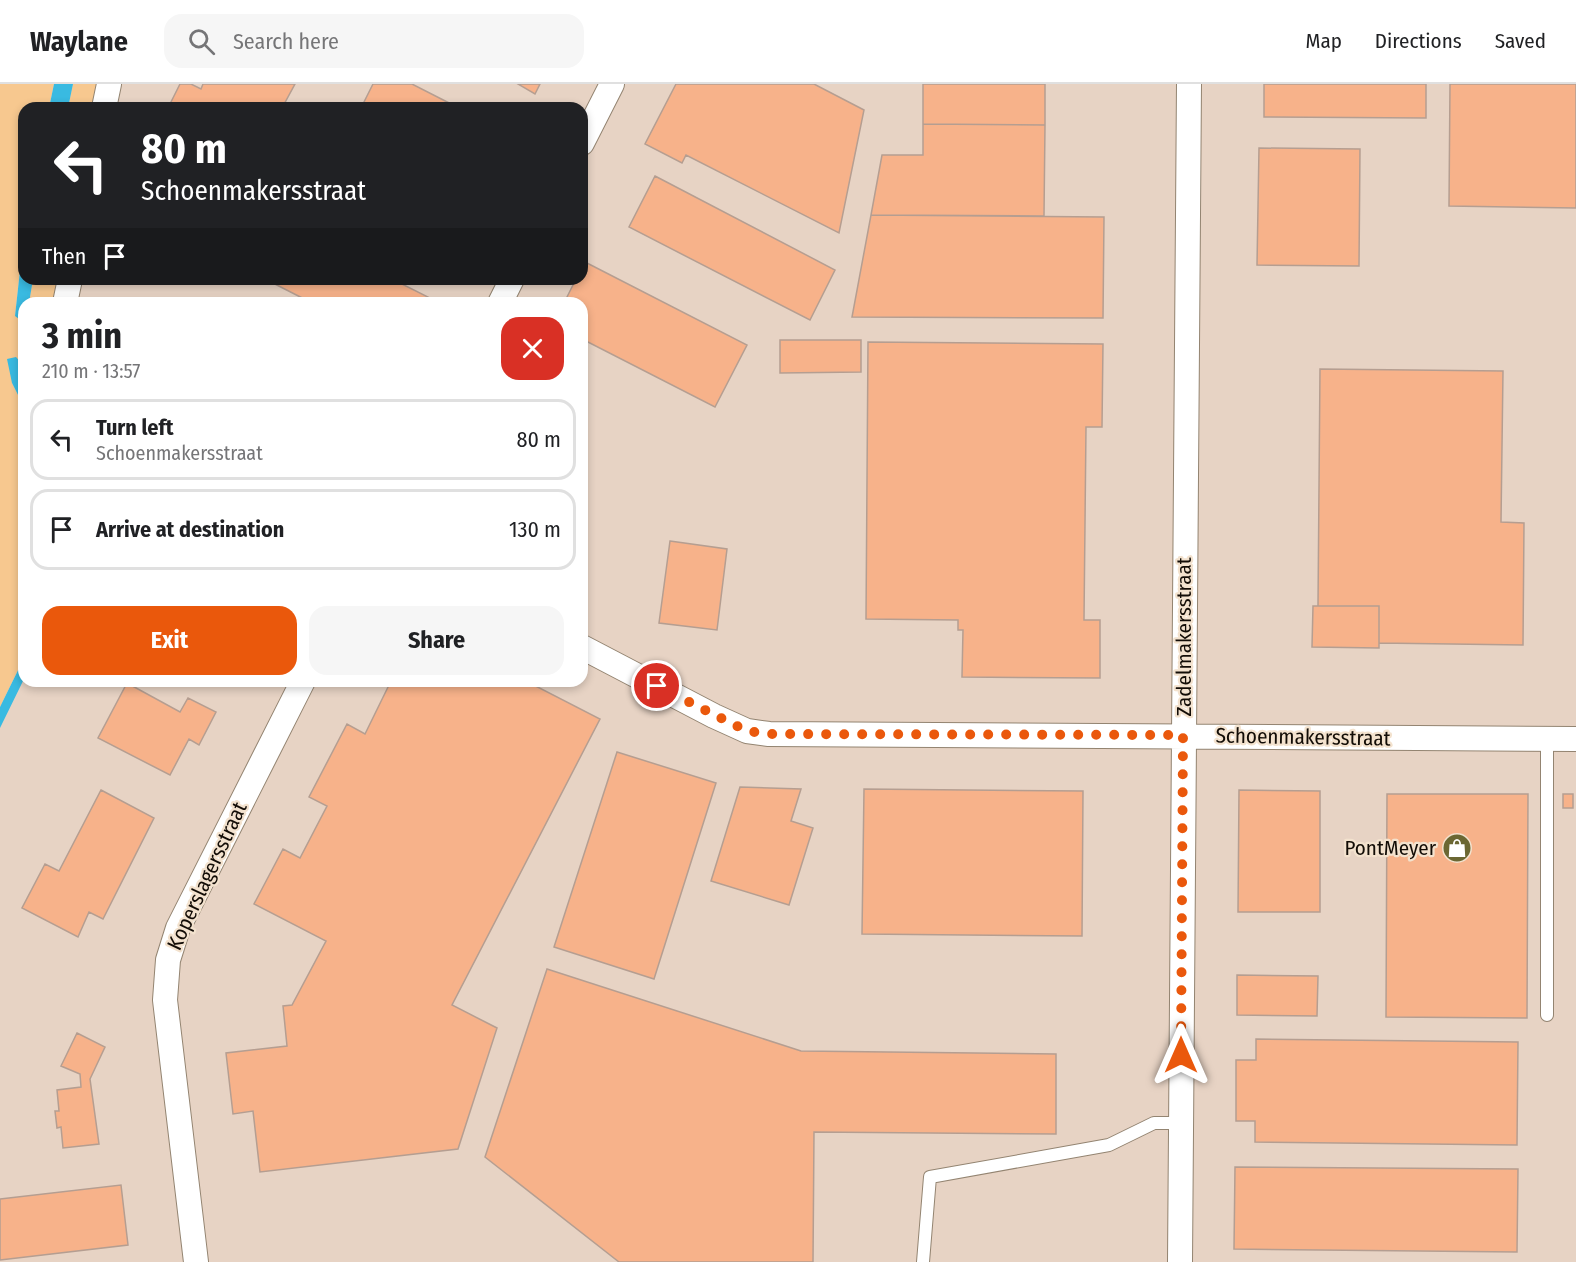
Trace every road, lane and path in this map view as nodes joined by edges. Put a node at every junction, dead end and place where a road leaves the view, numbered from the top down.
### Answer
1 (109, 84) edge
2 (612, 84) edge
3 (1189, 84) edge
4 (105, 102) edge
5 (588, 131) edge
6 (588, 650) edge
7 (300, 687) edge
8 (1183, 735) junction
9 (1547, 739) junction
10 (1576, 739) edge
11 (1547, 1015) dead end
12 (1181, 1123) junction
13 (196, 1262) edge
14 (923, 1262) edge
15 (1180, 1262) edge

1 - 4 street
2 - 5 street
3 - 8 street, Zadelmakersstraat
6 - 8 street, Schoenmakersstraat
7 - 13 street, Koperslagersstraat
8 - 9 street, Schoenmakersstraat
8 - 12 street, Zadelmakersstraat
9 - 10 street, Schoenmakersstraat
9 - 11 lane
12 - 14 lane
12 - 15 street, Zadelmakersstraat

